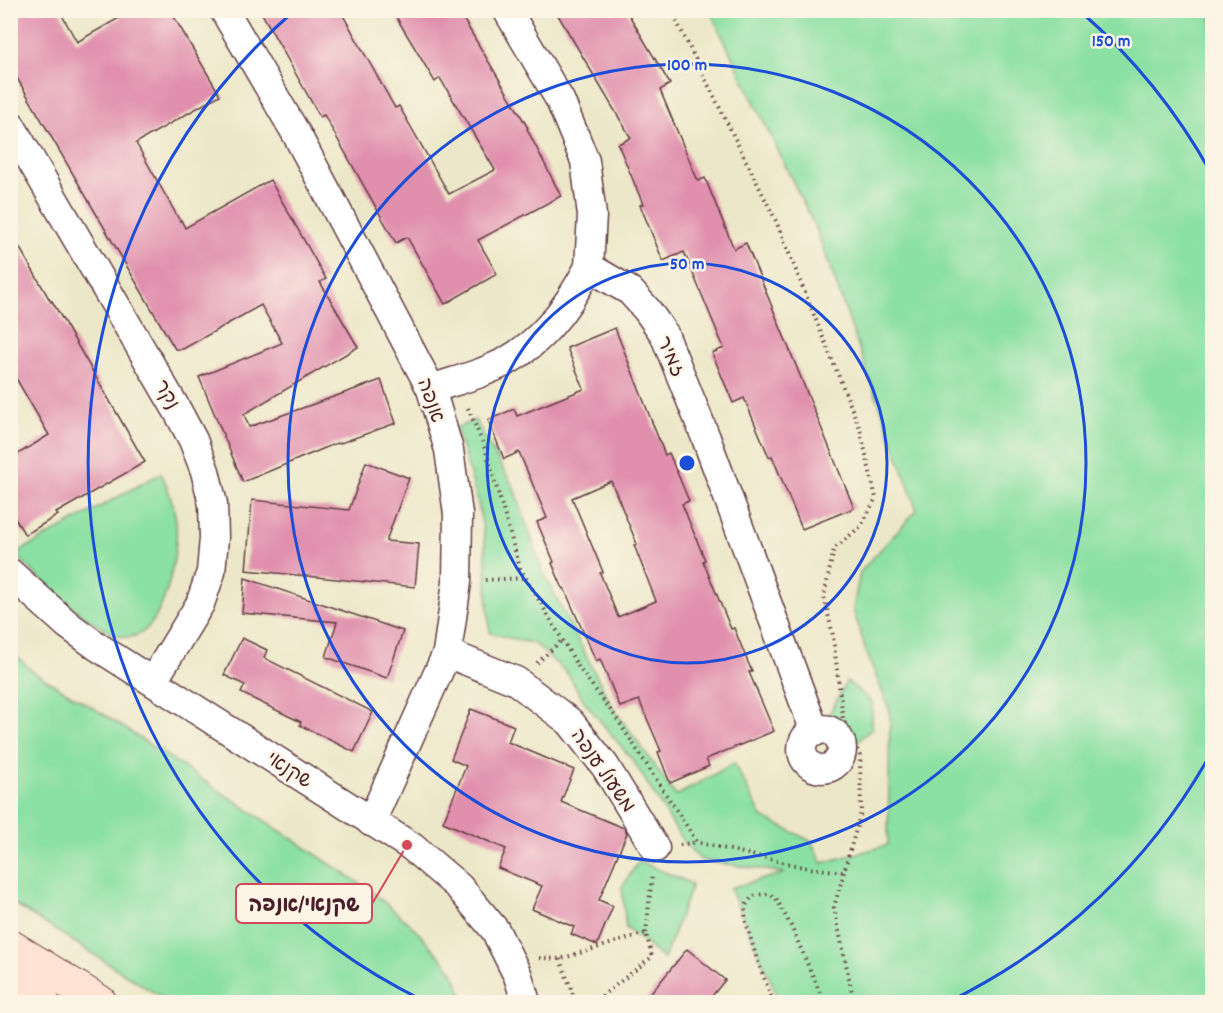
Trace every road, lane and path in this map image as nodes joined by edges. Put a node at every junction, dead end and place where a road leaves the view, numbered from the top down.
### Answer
1 (224, 10) edge
2 (507, 10) edge
3 (671, 10) edge
4 (10, 124) edge
5 (589, 267) junction
6 (443, 384) junction
7 (10, 573) edge
8 (525, 578) junction
9 (457, 582) junction
10 (447, 653) junction
11 (153, 681) junction
12 (815, 732) dead end
13 (371, 822) junction
14 (655, 848) joint
15 (845, 872) junction
16 (646, 933) junction
17 (10, 946) edge
18 (10, 982) edge
19 (43, 1002) edge
20 (100, 1002) edge
21 (526, 1002) edge
22 (576, 1002) edge
23 (594, 1002) edge
24 (773, 1002) edge
25 (824, 1002) edge
26 (854, 1002) edge

1 - 6 street, אנפה
2 - 5 street
3 - 15 path
4 - 11 street, נקר
5 - 6 street
5 - 12 street, זמיר
6 - 8 path
6 - 9 street, אנפה
7 - 11 street, שקנאי
8 - 9 path
8 - 15 path
9 - 10 street, אנפה
10 - 13 street, אנפה
10 - 14 street, משעול ענפה
11 - 13 street, שקנאי
13 - 21 street, שקנאי
14 - 16 path
15 - 26 path
16 - 22 path
16 - 23 path
17 - 20 street
18 - 19 street
24 - 25 path

